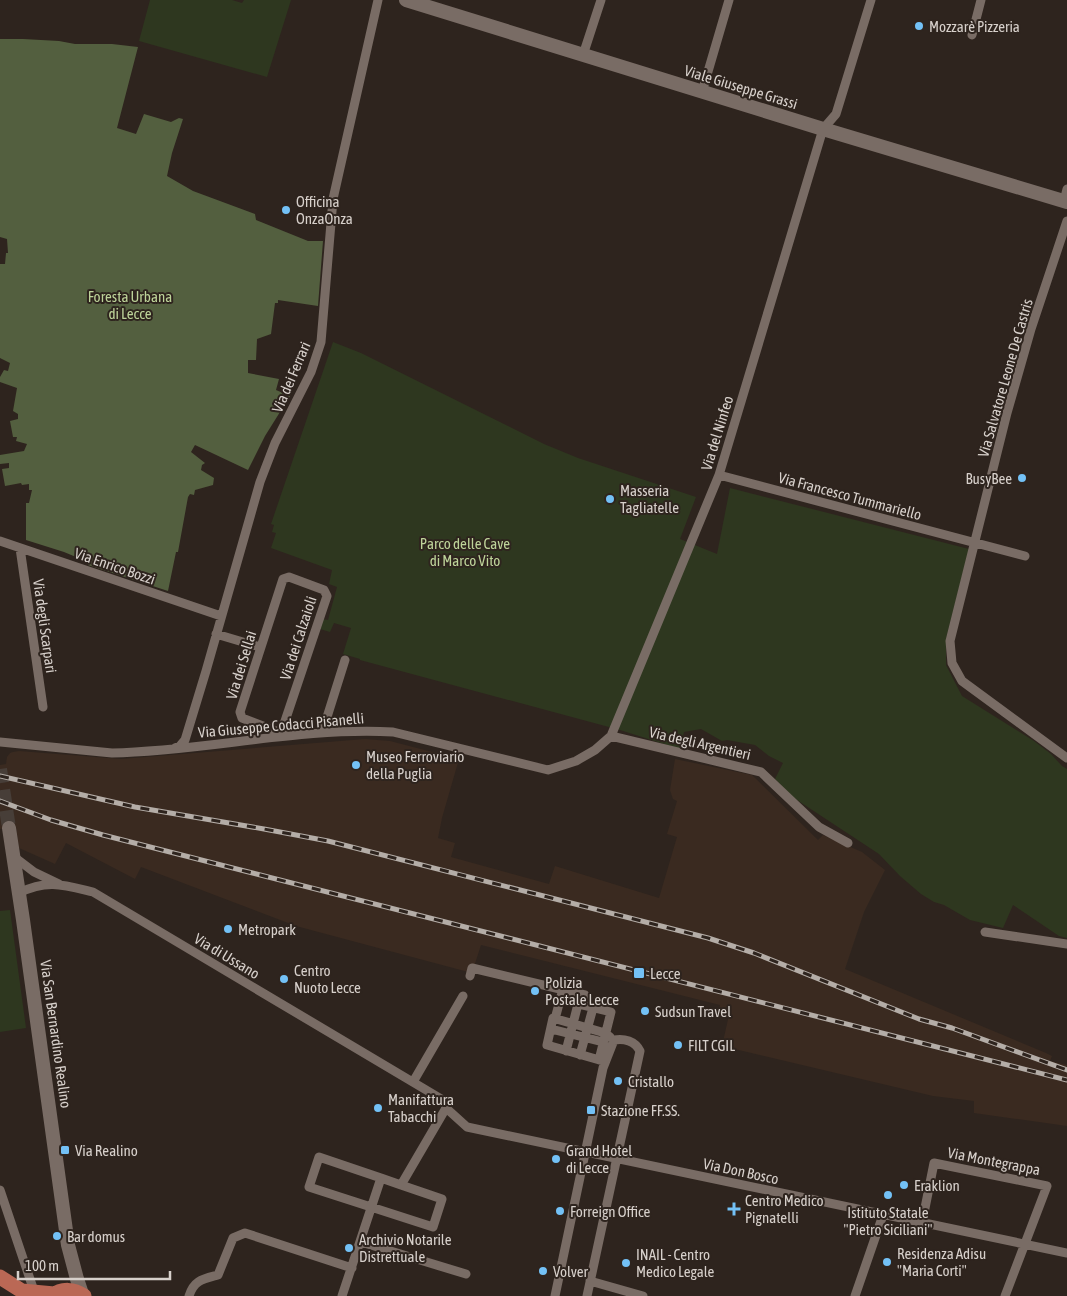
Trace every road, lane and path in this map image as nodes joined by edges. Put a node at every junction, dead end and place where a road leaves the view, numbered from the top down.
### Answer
1 (378, 0) edge
2 (406, 0) edge
3 (601, 0) edge
4 (728, 0) edge
5 (871, 0) edge
6 (981, 0) edge
7 (972, 35) dead end
8 (582, 55) junction
9 (702, 92) junction
10 (823, 129) junction
11 (1066, 197) edge
12 (1067, 222) edge
13 (718, 475) junction
14 (0, 541) edge
15 (975, 543) junction
16 (20, 548) junction
17 (1025, 556) dead end
18 (283, 579) joint
19 (221, 616) junction
20 (216, 634) junction
21 (260, 647) junction
22 (344, 660) dead end
23 (42, 707) dead end
24 (322, 733) junction
25 (280, 736) junction
26 (611, 736) junction
27 (0, 742) edge
28 (173, 749) junction
29 (1067, 758) edge
30 (9, 828) tunnel mouth
31 (848, 843) dead end
32 (13, 856) junction
33 (60, 884) junction
34 (19, 893) junction
35 (986, 932) dead end
36 (1067, 944) edge
37 (470, 976) dead end
38 (563, 989) junction
39 (463, 996) dead end
40 (560, 1000) junction
41 (580, 1005) junction
42 (593, 1008) junction
43 (556, 1019) junction
44 (573, 1024) junction
45 (551, 1028) junction
46 (586, 1032) junction
47 (570, 1034) junction
48 (604, 1037) junction
49 (614, 1040) junction
50 (566, 1051) junction
51 (580, 1055) junction
52 (602, 1063) junction
53 (413, 1082) junction
54 (446, 1108) junction
55 (585, 1152) junction
56 (615, 1158) junction
57 (381, 1178) junction
58 (401, 1184) junction
59 (0, 1190) edge
60 (372, 1208) junction
61 (883, 1215) junction
62 (922, 1223) junction
63 (360, 1242) junction
64 (1024, 1244) junction
65 (68, 1245) junction
66 (1067, 1253) edge
67 (352, 1268) junction
68 (466, 1274) dead end
69 (0, 1277) edge
70 (590, 1281) junction
71 (0, 1286) edge
72 (34, 1293) junction
73 (57, 1293) edge
74 (83, 1295) edge
75 (12, 1296) edge
76 (189, 1296) edge
77 (342, 1296) edge
78 (556, 1296) edge
79 (587, 1296) edge
80 (643, 1296) edge
81 (855, 1296) edge
82 (1004, 1296) edge

1 - 19 street, Via dei Ferrari
2 - 8 main road, Viale Giuseppe Grassi
3 - 8 street
4 - 9 street
5 - 10 street, Via del Ninfeo
6 - 7 street
8 - 9 main road, Viale Giuseppe Grassi
9 - 10 main road, Viale Giuseppe Grassi
10 - 11 main road, Viale Giuseppe Grassi
10 - 13 street, Via del Ninfeo
12 - 15 street, Via Salvatore Leone De Castris
13 - 15 street, Via Francesco Tummariello
13 - 26 street, Via del Ninfeo
14 - 16 street, Via Enrico Bozzi
15 - 17 street, Via Francesco Tummariello
15 - 29 street
16 - 19 street, Via Enrico Bozzi
16 - 23 street, Via degli Scarpari
18 - 21 street, Via dei Sellai
18 - 25 street, Via dei Calzaioli
19 - 20 street, Via dei Ferrari
20 - 21 street
20 - 28 street, Via dei Ferrari
21 - 25 street, Via dei Sellai
22 - 24 street
24 - 25 street, Via Giuseppe Codacci Pisanelli
24 - 26 street, Via Giuseppe Codacci Pisanelli
25 - 28 street, Via Giuseppe Codacci Pisanelli
26 - 31 street, Via degli Argentieri
27 - 28 street, Via Giuseppe Codacci Pisanelli
30 - 32 main road, Via San Bernardino Realino
32 - 33 street
32 - 34 main road, Via San Bernardino Realino
33 - 34 street, Via di Ussano
33 - 53 street, Via di Ussano
34 - 65 main road, Via San Bernardino Realino
35 - 36 street
37 - 38 street
38 - 40 street
38 - 41 street
39 - 53 street
40 - 41 street
40 - 43 street
41 - 42 street
41 - 44 street
42 - 46 street
42 - 48 street
43 - 44 street
43 - 45 street
44 - 46 street
44 - 47 street
45 - 47 street
45 - 50 street
46 - 47 street
46 - 48 street
46 - 51 street
47 - 50 street
48 - 49 street
48 - 52 street
49 - 52 street
49 - 56 street
50 - 51 street
51 - 52 street
52 - 55 street
53 - 54 street, Via di Ussano
54 - 55 street, Via di Ussano
54 - 58 street
55 - 56 street, Via Don Bosco
55 - 78 street
56 - 61 street, Via Don Bosco
56 - 70 street
57 - 58 street
57 - 60 street
57 - 60 street
58 - 60 street
59 - 72 street
60 - 63 street
61 - 62 street, Via Don Bosco
61 - 81 street
62 - 64 street, Via Don Bosco
62 - 64 street, Via Montegrappa
63 - 67 street
63 - 68 street
64 - 66 street, Via Don Bosco
64 - 82 street
65 - 73 main road, Via San Bernardino Realino
65 - 74 main road, Via San Bernardino Realino
67 - 76 street
67 - 77 street
69 - 72 main road
70 - 79 street
70 - 80 street
71 - 75 main road
72 - 73 main road
73 - 74 main road

